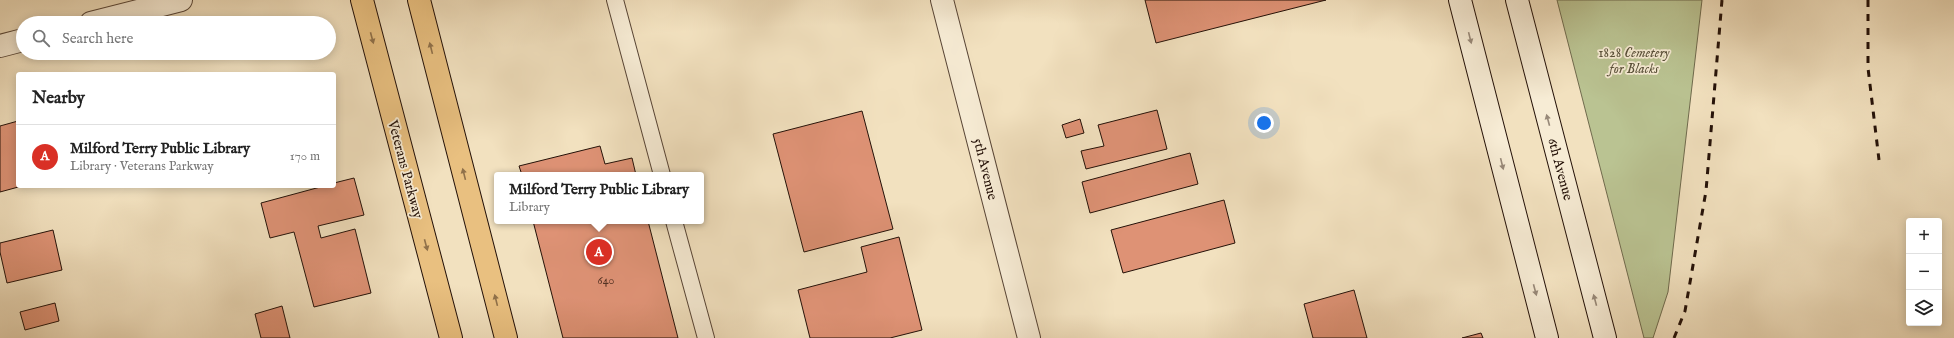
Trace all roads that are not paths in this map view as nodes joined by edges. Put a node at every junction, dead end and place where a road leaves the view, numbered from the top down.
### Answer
1 (181, 0) edge
2 (362, 0) edge
3 (419, 0) edge
4 (615, 0) edge
5 (942, 0) edge
6 (1460, 0) edge
7 (1517, 0) edge
8 (155, 3) edge
9 (113, 16) edge
10 (16, 42) edge
11 (0, 46) edge
12 (661, 172) edge
13 (675, 224) edge
14 (451, 338) edge
15 (506, 338) edge
16 (706, 338) edge
17 (1029, 338) edge
18 (1548, 338) edge
19 (1605, 338) edge

1 - 8 main road
2 -> 14 main road, Veterans Parkway
15 -> 3 main road
4 - 12 lane
5 - 17 main road, 5th Avenue
6 -> 18 main road
19 -> 7 main road, 6th Avenue
8 - 9 main road
10 - 11 main road
13 - 16 lane

